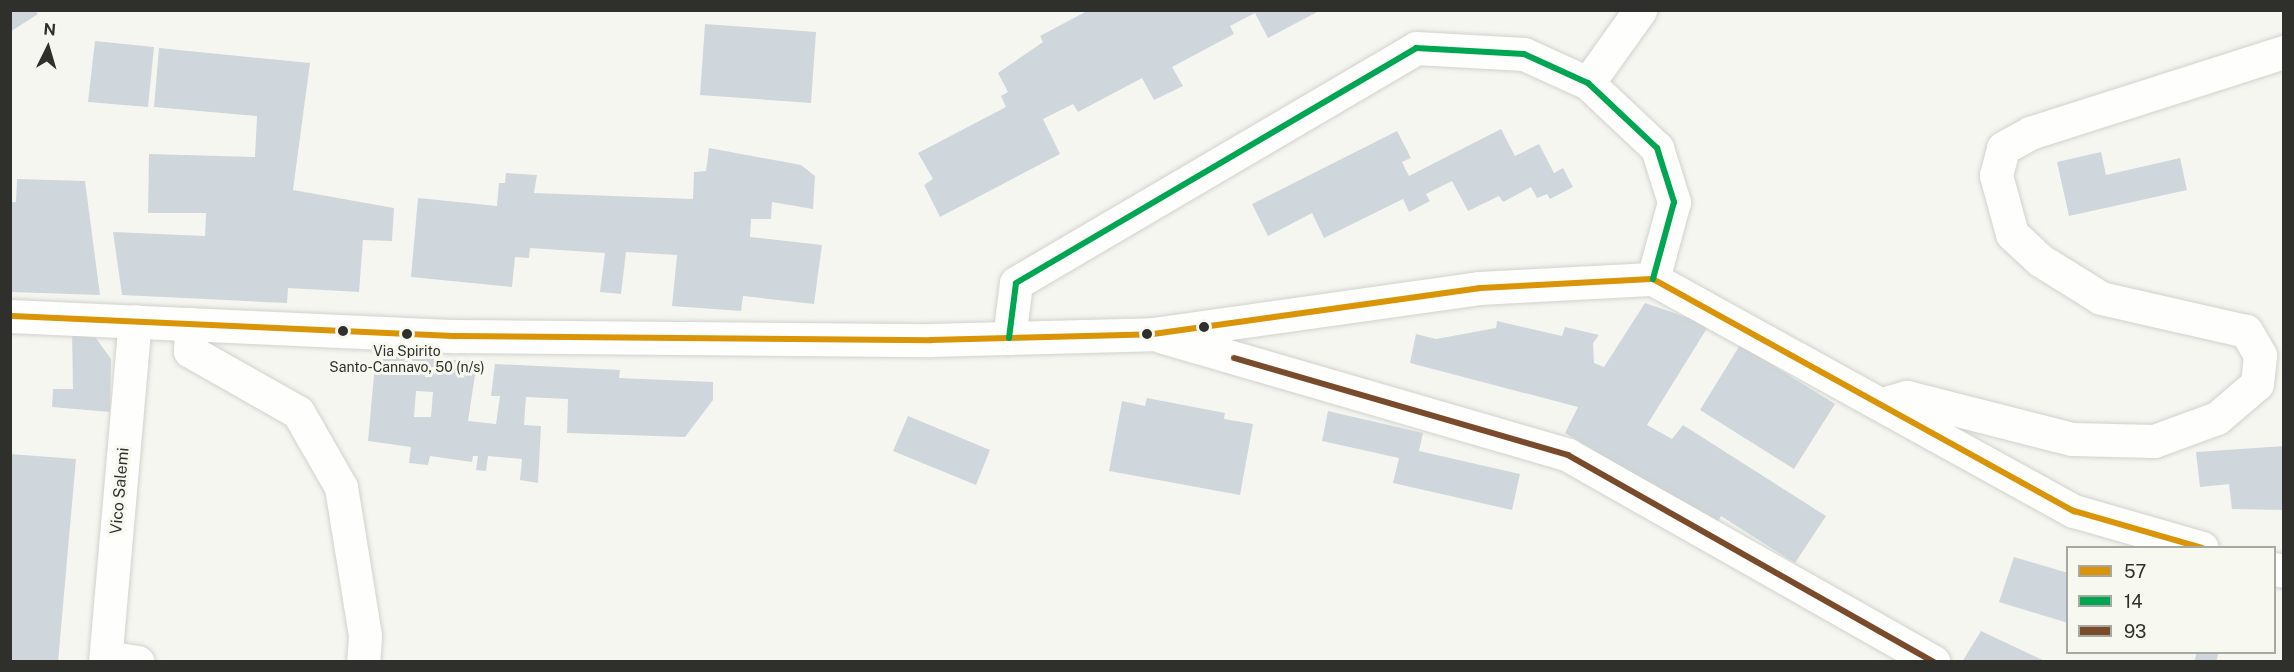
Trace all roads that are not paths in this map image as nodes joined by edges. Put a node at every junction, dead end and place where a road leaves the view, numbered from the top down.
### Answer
1 (1640, 10) edge
2 (2283, 52) edge
3 (1588, 82) junction
4 (1653, 279) junction
5 (10, 316) edge
6 (135, 321) junction
7 (191, 324) junction
8 (1153, 334) junction
9 (1009, 338) junction
10 (1882, 404) junction
11 (2195, 546) edge
12 (106, 659) edge
13 (138, 662) edge
14 (363, 662) edge
15 (1934, 662) edge

1 - 3 street
2 - 10 street
3 - 4 street
3 - 9 street
4 - 8 street
4 - 10 street
5 - 6 street
6 - 7 street
6 - 12 street, Vico Salemi
7 - 9 street
7 - 14 street
8 - 9 street
8 - 15 street
10 - 11 street
12 - 13 street

